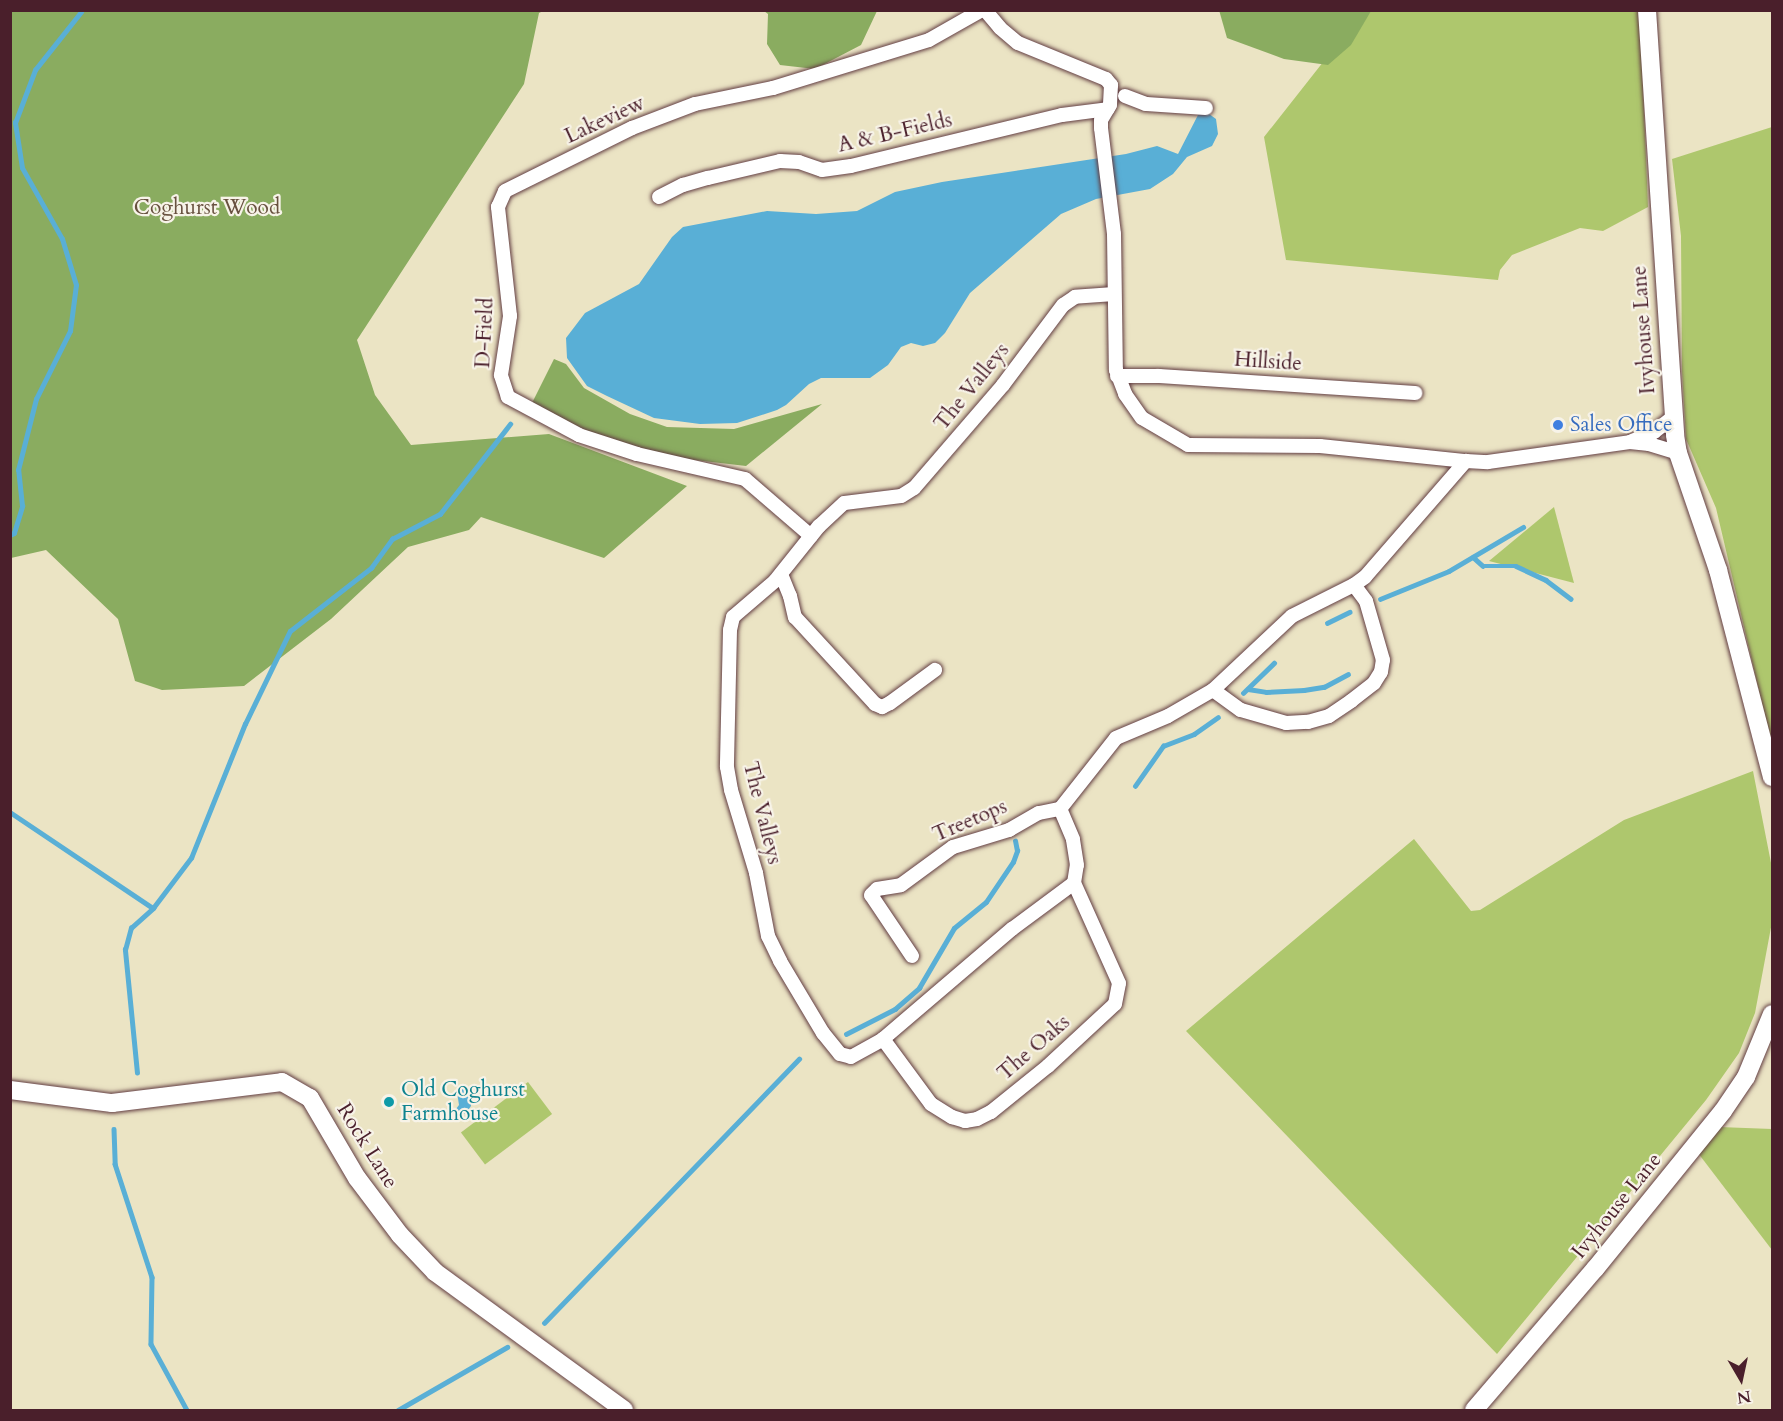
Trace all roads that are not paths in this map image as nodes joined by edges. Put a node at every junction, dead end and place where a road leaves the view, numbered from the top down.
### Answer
1 (984, 10) edge
2 (1647, 10) edge
3 (1125, 96) dead end
4 (1206, 108) dead end
5 (1108, 110) junction
6 (659, 197) dead end
7 (500, 236) joint
8 (1114, 294) junction
9 (1117, 376) junction
10 (1415, 393) dead end
11 (1672, 418) junction
12 (1630, 442) junction
13 (1678, 453) junction
14 (1466, 461) junction
15 (811, 536) junction
16 (781, 574) junction
17 (1354, 585) junction
18 (935, 670) dead end
19 (1213, 690) junction
20 (1773, 777) edge
21 (1060, 809) junction
22 (1074, 883) junction
23 (912, 956) dead end
24 (1773, 1014) edge
25 (884, 1039) junction
26 (10, 1090) edge
27 (624, 1410) edge
28 (1474, 1410) edge

1 - 5 street
1 - 7 street, Lakeview
2 - 11 street, Ivyhouse Lane
3 - 4 street
5 - 6 street, A & B-Fields
5 - 8 street
7 - 15 street, D-Field
8 - 9 street
8 - 15 street, The Valleys
9 - 10 street, Hillside
9 - 14 street
11 - 12 street
11 - 13 street, Ivyhouse Lane
12 - 13 street
12 - 14 street
13 - 20 street, Ivyhouse Lane
14 - 17 street
15 - 16 street, The Valleys
16 - 18 street
16 - 25 street, The Valleys
17 - 19 street
17 - 19 street
19 - 21 street
21 - 22 street
21 - 23 street, Treetops
22 - 25 street, The Valleys
22 - 25 street, The Oaks
24 - 28 street, Ivyhouse Lane
26 - 27 street, Rock Lane

